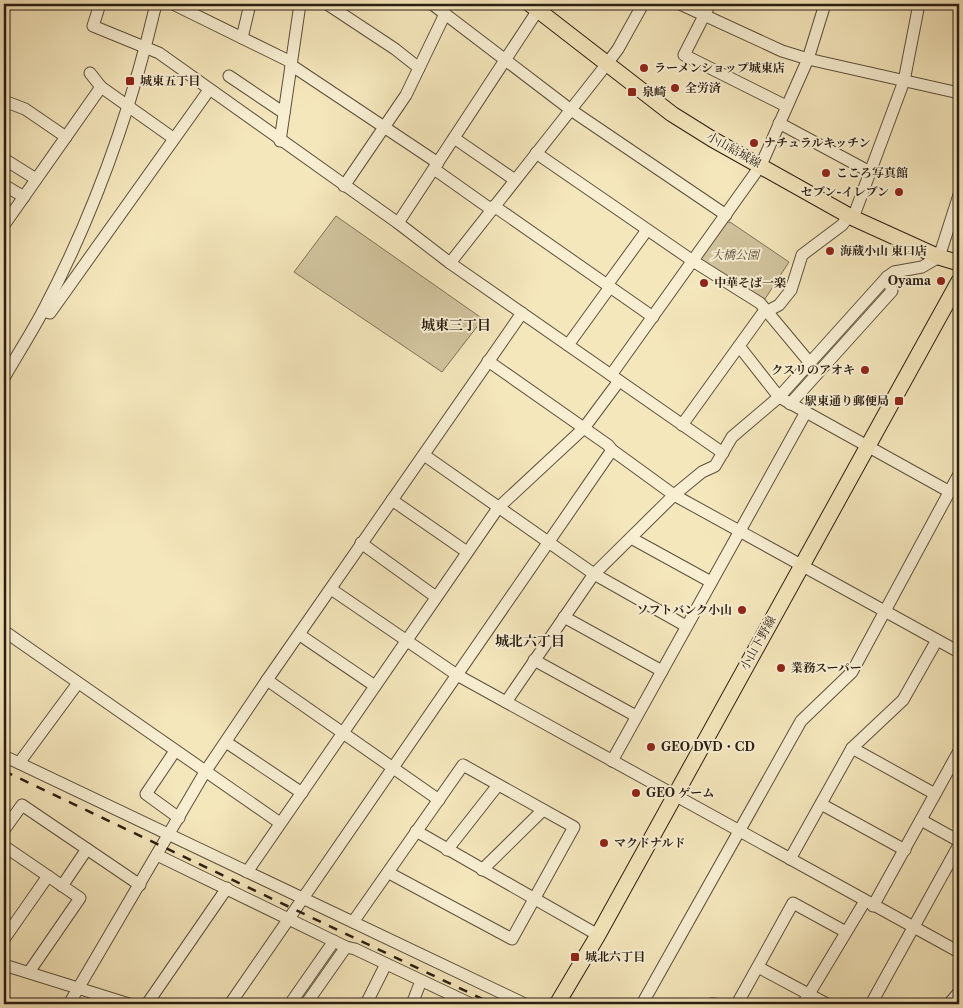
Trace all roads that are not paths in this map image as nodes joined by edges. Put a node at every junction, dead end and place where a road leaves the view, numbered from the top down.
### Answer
1 (100, 4) edge
2 (156, 4) edge
3 (173, 4) edge
4 (250, 4) edge
5 (300, 4) edge
6 (327, 4) edge
7 (432, 4) edge
8 (643, 4) edge
9 (680, 4) edge
10 (710, 4) edge
11 (825, 4) edge
12 (919, 4) edge
13 (534, 7) edge
14 (445, 14) junction
15 (704, 15) junction
16 (242, 38) junction
17 (146, 47) junction
18 (808, 59) junction
19 (506, 60) junction
20 (291, 63) junction
21 (606, 65) junction
22 (418, 68) junction
23 (90, 73) dead end
24 (229, 76) dead end
25 (904, 81) junction
26 (101, 88) junction
27 (209, 90) junction
28 (959, 93) edge
29 (4, 101) edge
30 (786, 106) junction
31 (129, 107) junction
32 (571, 110) junction
33 (284, 113) junction
34 (779, 123) junction
35 (384, 128) junction
36 (66, 137) junction
37 (173, 138) junction
38 (454, 138) junction
39 (280, 141) junction
40 (536, 153) junction
41 (4, 159) edge
42 (761, 165) junction
43 (436, 166) junction
44 (870, 172) junction
45 (36, 179) junction
46 (515, 180) junction
47 (4, 184) edge
48 (344, 186) junction
49 (959, 195) edge
50 (24, 197) junction
51 (493, 208) junction
52 (726, 215) junction
53 (851, 217) junction
54 (398, 223) junction
55 (4, 225) edge
56 (648, 230) junction
57 (939, 257) junction
58 (693, 261) junction
59 (450, 263) junction
60 (959, 263) edge
61 (886, 277) junction
62 (959, 281) edge
63 (608, 286) junction
64 (43, 311) junction
65 (768, 312) junction
66 (522, 313) junction
67 (653, 317) junction
68 (568, 345) junction
69 (739, 346) junction
70 (812, 361) junction
71 (488, 362) junction
72 (822, 368) junction
73 (4, 378) edge
74 (615, 378) junction
75 (779, 397) junction
76 (790, 404) junction
77 (806, 412) junction
78 (682, 425) junction
79 (584, 428) junction
80 (867, 446) junction
81 (612, 450) junction
82 (723, 453) junction
83 (424, 455) junction
84 (959, 474) edge
85 (950, 492) junction
86 (674, 495) junction
87 (392, 500) junction
88 (498, 508) junction
89 (739, 531) junction
90 (631, 538) junction
91 (361, 543) junction
92 (548, 543) junction
93 (467, 552) junction
94 (801, 565) junction
95 (594, 574) junction
96 (711, 582) junction
97 (330, 589) junction
98 (436, 597) junction
99 (884, 611) junction
100 (564, 617) junction
101 (686, 626) junction
102 (4, 631) edge
103 (300, 635) junction
104 (406, 640) junction
105 (937, 640) junction
106 (959, 652) edge
107 (534, 660) junction
108 (662, 671) junction
109 (457, 675) junction
110 (267, 680) junction
111 (78, 683) junction
112 (375, 686) junction
113 (506, 702) junction
114 (636, 716) junction
115 (343, 734) junction
116 (226, 742) junction
117 (852, 748) junction
118 (175, 751) junction
119 (959, 751) edge
120 (4, 756) edge
121 (612, 761) junction
122 (19, 763) junction
123 (393, 769) junction
124 (205, 772) junction
125 (498, 785) junction
126 (302, 793) junction
127 (674, 794) junction
128 (935, 794) junction
129 (439, 800) junction
130 (822, 804) junction
131 (543, 810) junction
132 (179, 818) junction
133 (921, 820) junction
134 (280, 823) junction
135 (4, 830) edge
136 (738, 830) junction
137 (416, 831) junction
138 (168, 836) junction
139 (959, 843) edge
140 (4, 846) edge
141 (87, 849) junction
142 (447, 850) junction
143 (905, 850) junction
144 (158, 855) junction
145 (790, 859) junction
146 (482, 870) junction
147 (247, 872) junction
148 (389, 873) junction
149 (48, 876) junction
150 (140, 885) junction
151 (62, 886) junction
152 (227, 888) junction
153 (304, 898) junction
154 (534, 899) junction
155 (869, 904) junction
156 (290, 918) junction
157 (353, 922) junction
158 (914, 927) junction
159 (846, 932) junction
160 (598, 935) junction
161 (4, 939) edge
162 (334, 941) junction
163 (346, 947) junction
164 (959, 952) edge
165 (386, 964) junction
166 (4, 965) edge
167 (758, 967) junction
168 (29, 972) junction
169 (421, 981) junction
170 (79, 988) junction
171 (959, 992) edge
172 (806, 999) edge
173 (69, 1004) edge
174 (129, 1004) edge
175 (147, 1004) edge
176 (230, 1004) edge
177 (290, 1004) edge
178 (306, 1004) edge
179 (366, 1004) edge
180 (412, 1004) edge
181 (468, 1004) edge
182 (525, 1004) edge
183 (557, 1004) edge
184 (642, 1004) edge
185 (711, 1004) edge
186 (714, 1004) edge
187 (738, 1004) edge
188 (827, 1004) edge
189 (871, 1004) edge
190 (949, 1004) edge

1 - 17 street
2 - 17 street
3 - 16 street
4 - 16 street
5 - 20 street
6 - 22 street
7 - 14 street
8 - 21 street
9 - 15 street
10 - 15 street
11 - 18 street
12 - 25 street
13 - 19 street
13 - 21 main road, 小山結城線
14 - 19 street
14 - 22 street
15 - 18 street
15 - 30 street
16 - 20 street
17 - 27 street
17 - 31 street
18 - 25 street
18 - 30 street
19 - 32 street
19 - 38 street
20 - 33 street
20 - 35 street
21 - 32 street
21 - 42 main road, 小山結城線
22 - 35 street
23 - 26 street
24 - 33 street
25 - 28 street
25 - 44 street
26 - 31 street
26 - 36 street
27 - 37 street
27 - 39 street
29 - 36 street
30 - 34 street
31 - 37 street
31 - 64 street
32 - 40 street
32 - 52 street
33 - 39 street
34 - 42 street
34 - 44 street
35 - 43 street
35 - 48 street
36 - 45 street
37 - 64 street
38 - 43 street
38 - 46 street
39 - 48 street
40 - 46 street
40 - 56 street
41 - 45 street
42 - 52 street
42 - 53 main road, 小山結城線
43 - 51 street
43 - 54 street
44 - 53 street
45 - 50 street
46 - 51 street
47 - 50 street
48 - 54 street
49 - 57 street
50 - 55 street
51 - 59 street
51 - 63 street
52 - 58 street
53 - 57 main road, 小山結城線
53 - 65 street
54 - 59 street
56 - 58 street
56 - 63 street
57 - 60 main road, 小山結城線
57 - 61 street
58 - 65 street
58 - 67 street
59 - 66 street
61 - 70 street
61 - 72 street
62 - 80 main road, 小山下野線
63 - 67 street
63 - 68 street
64 - 73 street
65 - 69 street
65 - 70 street
66 - 68 street
66 - 71 street
67 - 74 street
68 - 74 street
69 - 75 street
69 - 78 street
70 - 72 street
70 - 75 street
71 - 79 street
71 - 83 street
72 - 76 street
74 - 78 street
74 - 79 street
75 - 76 street
75 - 82 street
76 - 77 street
77 - 80 street
77 - 89 street
78 - 82 street
79 - 81 street
79 - 88 street
80 - 85 street
80 - 94 main road, 小山下野線
81 - 86 street
81 - 92 street
82 - 86 street
83 - 87 street
83 - 88 street
84 - 85 street
85 - 99 street
86 - 89 street
86 - 90 street
87 - 91 street
87 - 93 street
88 - 92 street
88 - 93 street
89 - 94 street
89 - 96 street
90 - 95 street
90 - 96 street
91 - 97 street
91 - 98 street
92 - 95 street
92 - 109 street
93 - 98 street
94 - 99 street
94 - 127 main road, 小山下野線
95 - 100 street
95 - 101 street
96 - 101 street
97 - 103 street
97 - 104 street
98 - 104 street
99 - 105 street
99 - 136 street
100 - 107 street
100 - 108 street
101 - 108 street
102 - 111 street
103 - 110 street
103 - 112 street
104 - 109 street
104 - 112 street
105 - 106 street
105 - 117 street
107 - 113 street
107 - 114 street
108 - 114 street
109 - 113 street
109 - 123 street
110 - 115 street
110 - 116 street
111 - 118 street
111 - 122 street
112 - 115 street
113 - 121 street
114 - 121 street
115 - 123 street
115 - 126 street
116 - 124 street
116 - 126 street
117 - 128 street
117 - 130 street
118 - 124 street
118 - 132 street
119 - 128 street
120 - 122 street
121 - 127 street
122 - 138 street
123 - 129 street
123 - 153 street
124 - 132 street
124 - 134 street
125 - 129 street
125 - 131 street
125 - 142 street
126 - 134 street
127 - 136 street
127 - 160 main road, 小山下野線
128 - 133 street
129 - 137 street
130 - 143 street
130 - 145 street
131 - 146 street
131 - 154 street
132 - 138 street
133 - 139 street
133 - 143 street
134 - 147 street
135 - 141 street
136 - 145 street
136 - 184 street
137 - 142 street
137 - 148 street
138 - 144 street
138 - 147 street
139 - 158 street
140 - 149 street
141 - 150 street
141 - 151 street
142 - 146 street
143 - 155 street
144 - 150 street
144 - 152 street
145 - 155 street
146 - 154 street
147 - 153 street
148 - 154 street
148 - 157 street
149 - 151 street
149 - 161 street
150 - 170 street
151 - 168 street
152 - 156 street
152 - 175 street
153 - 156 street
153 - 157 street
154 - 160 street
155 - 158 street
155 - 159 street
156 - 162 street
156 - 176 street
157 - 182 street
158 - 164 street
158 - 189 street
159 - 167 street
159 - 172 street
160 - 183 main road, 小山下野線
162 - 163 street
162 - 177 street
163 - 165 street
163 - 178 street
165 - 169 street
165 - 179 street
166 - 168 street
167 - 172 street
167 - 187 street
168 - 170 street
169 - 180 street
169 - 181 street
170 - 173 street
170 - 174 street
171 - 190 street
172 - 188 street
185 - 186 street

